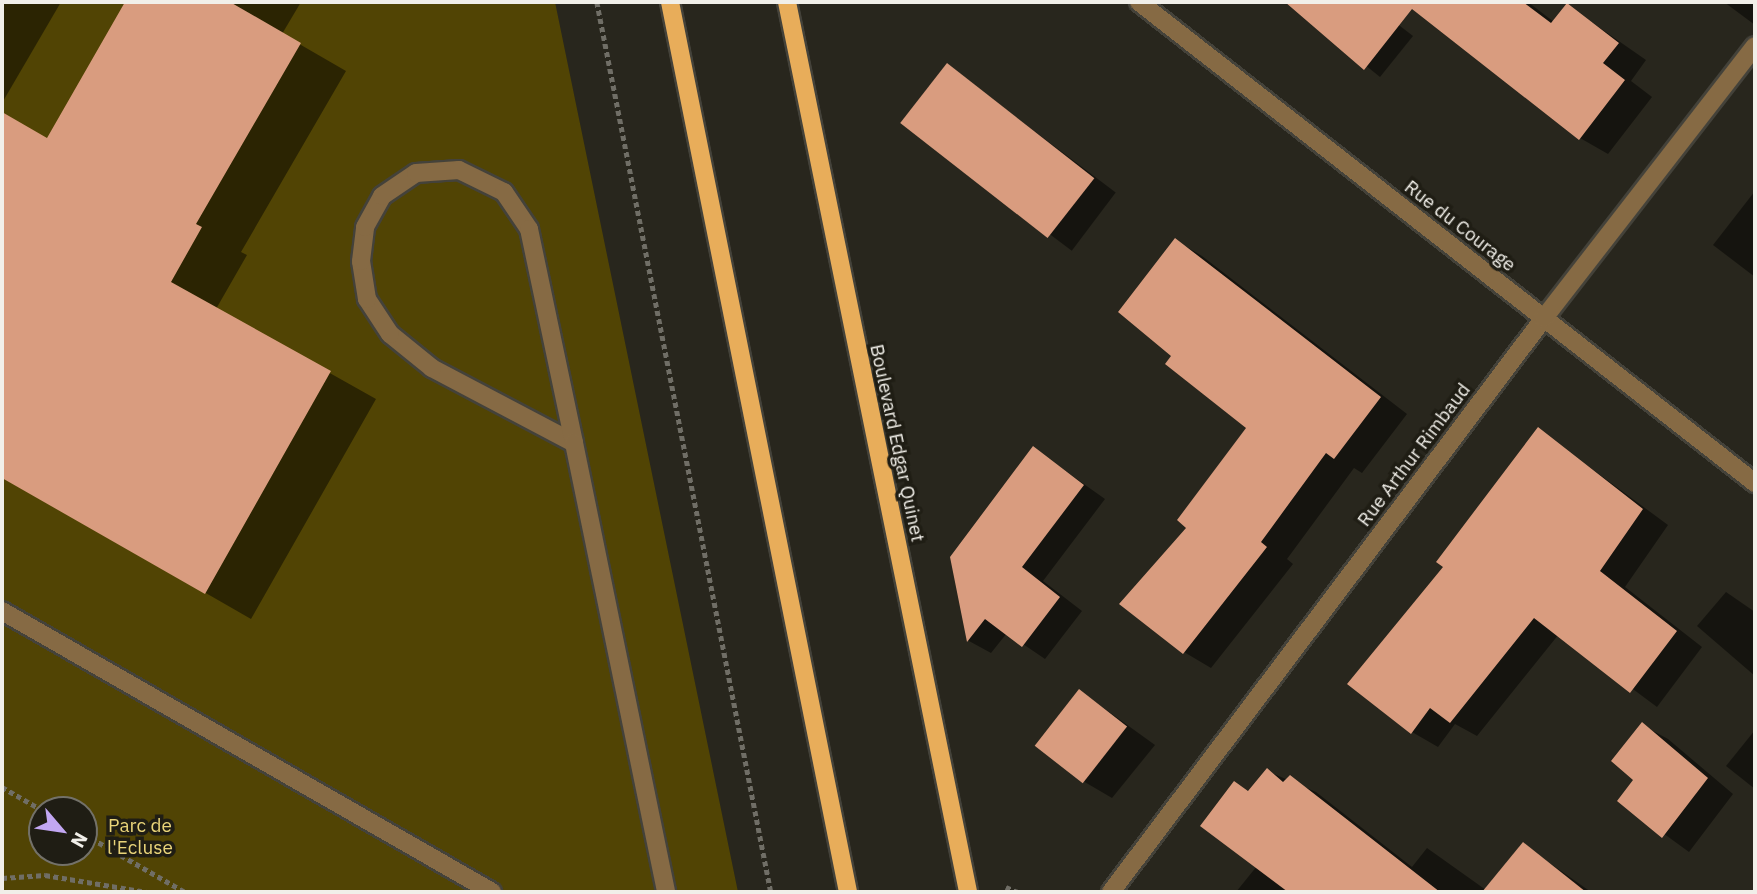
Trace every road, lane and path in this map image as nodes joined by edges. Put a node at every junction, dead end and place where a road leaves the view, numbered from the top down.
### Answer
1 (597, 2) edge
2 (670, 2) edge
3 (788, 2) edge
4 (1139, 2) edge
5 (1755, 46) edge
6 (1544, 318) junction
7 (574, 443) junction
8 (1755, 483) edge
9 (2, 611) edge
10 (2, 787) edge
11 (28, 802) edge
12 (98, 842) edge
13 (2, 878) edge
14 (147, 892) edge
15 (185, 892) edge
16 (492, 892) edge
17 (666, 892) edge
18 (771, 892) edge
19 (848, 892) edge
20 (968, 892) edge
21 (1111, 892) edge

1 - 18 path
2 - 19 main road
3 - 20 main road, Boulevard Edgar Quinet
4 - 6 street, Rue du Courage
5 - 6 street, Rue Arthur Rimbaud
6 - 8 street, Rue du Courage
6 - 21 street, Rue Arthur Rimbaud
7 - 7 street
7 - 17 street
9 - 16 street
10 - 11 path
12 - 15 path
13 - 14 path

